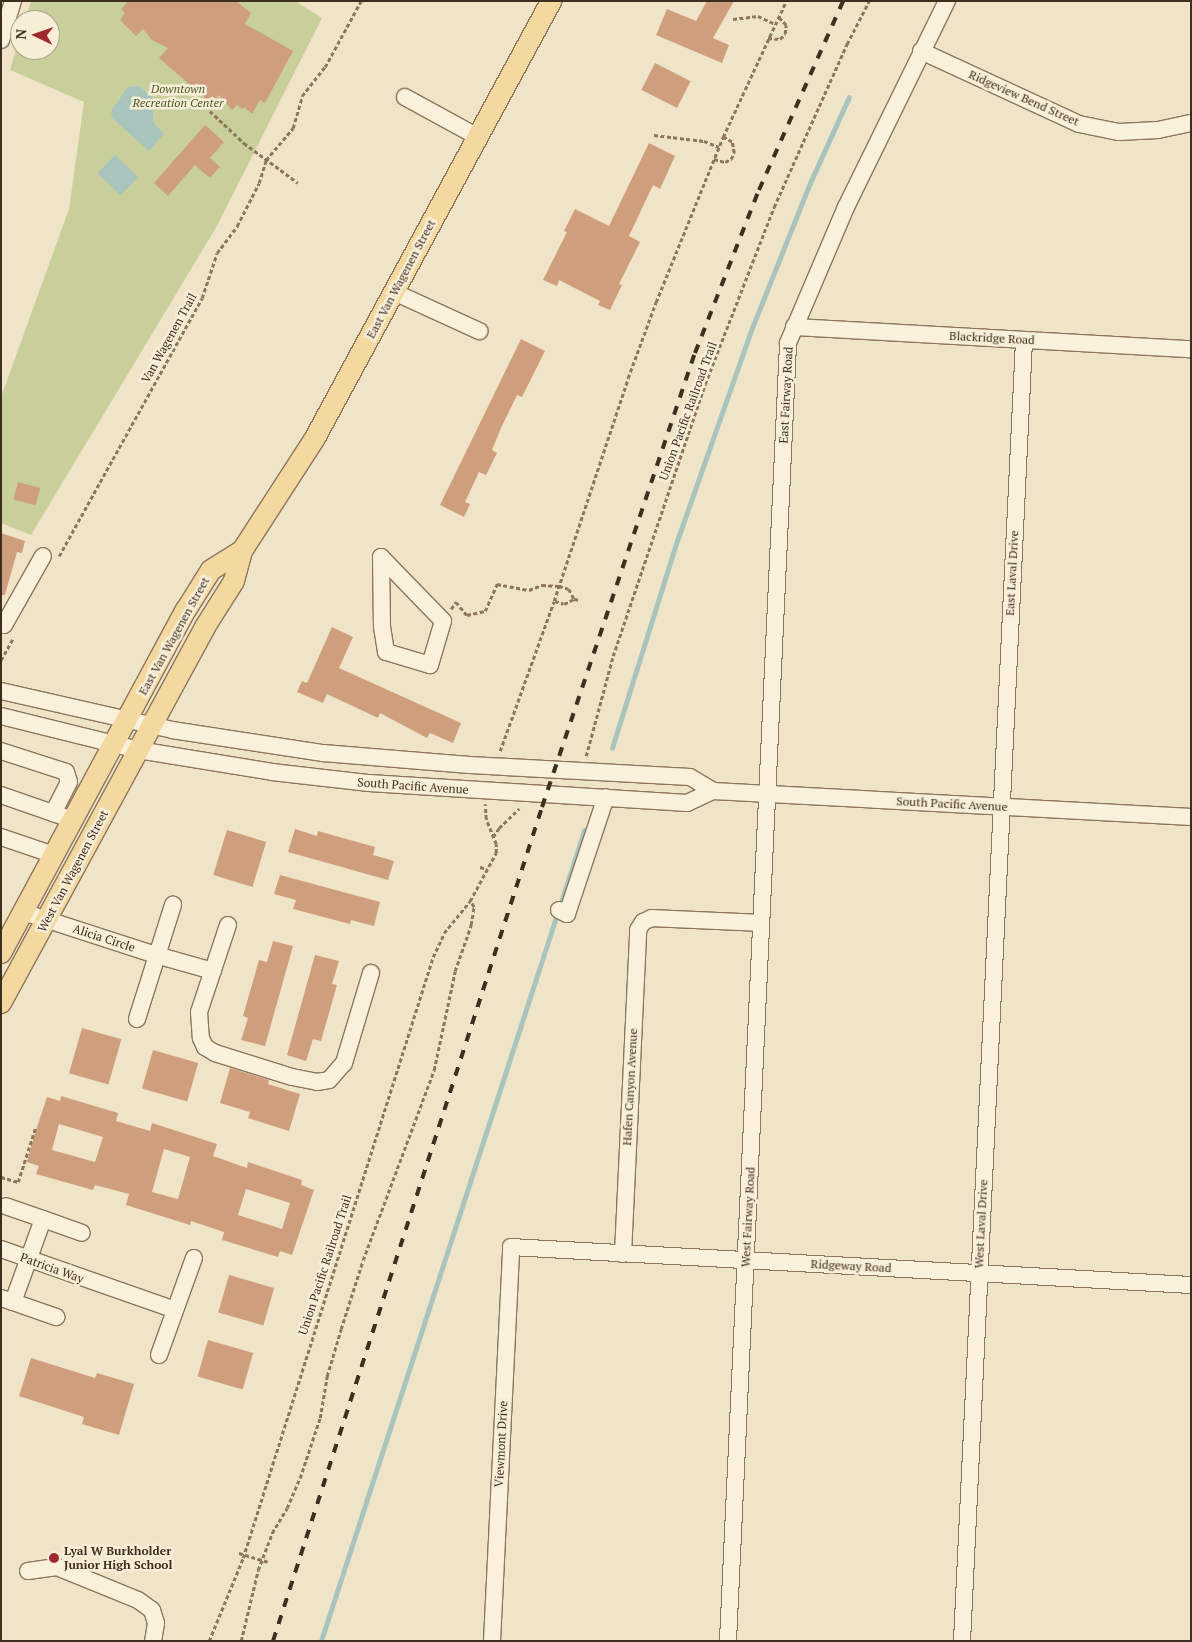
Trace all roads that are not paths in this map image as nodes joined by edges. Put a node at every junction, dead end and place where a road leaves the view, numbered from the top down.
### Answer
1 (13, 1) edge
2 (551, 1) edge
3 (947, 1) edge
4 (1, 40) edge
5 (921, 51) junction
6 (405, 97) dead end
7 (1191, 123) edge
8 (478, 137) junction
9 (394, 292) junction
10 (794, 328) junction
11 (479, 331) dead end
12 (1024, 340) junction
13 (1191, 349) edge
14 (242, 551) junction
15 (50, 557) road end
16 (443, 621) joint
17 (5, 628) edge
18 (1, 691) edge
19 (1, 716) edge
20 (120, 733) junction
21 (144, 738) junction
22 (1, 751) edge
23 (713, 790) junction
24 (767, 794) junction
25 (1, 795) edge
26 (606, 798) junction
27 (1001, 807) junction
28 (54, 813) junction
29 (1191, 817) edge
30 (73, 820) junction
31 (1, 837) edge
32 (54, 855) junction
33 (174, 905) dead end
34 (559, 910) dead end
35 (24, 912) junction
36 (46, 920) junction
37 (761, 923) junction
38 (228, 925) dead end
39 (1, 954) edge
40 (156, 955) junction
41 (213, 971) junction
42 (371, 972) dead end
43 (1, 1003) edge
44 (137, 1019) dead end
45 (6, 1206) dead end
46 (43, 1219) junction
47 (82, 1233) dead end
48 (510, 1248) joint
49 (1, 1249) edge
50 (623, 1254) junction
51 (194, 1258) dead end
52 (28, 1259) junction
53 (746, 1260) junction
54 (979, 1273) junction
55 (1191, 1284) edge
56 (7, 1300) edge
57 (175, 1310) junction
58 (56, 1317) dead end
59 (159, 1355) dead end
60 (28, 1571) dead end
61 (152, 1641) edge
62 (492, 1641) edge
63 (728, 1641) edge
64 (962, 1641) edge

1 - 4 street
2 - 8 main road, East Van Wagenen Street
3 - 5 street, East Fairway Road
5 - 7 street, Ridgeview Bend Street
5 - 10 street, East Fairway Road
6 - 8 street
8 - 9 main road, East Van Wagenen Street
9 - 11 street
9 - 14 main road, East Van Wagenen Street
10 - 12 street, Blackridge Road
10 - 24 street, East Fairway Road
12 - 13 street, Blackridge Road
12 - 27 street, East Laval Drive
14 - 20 main road, East Van Wagenen Street
14 - 21 main road, East Van Wagenen Street
15 - 17 street
16 - 16 street
18 - 20 street
19 - 20 street
20 - 21 street, South Pacific Avenue
20 - 21 street, South Pacific Avenue
20 - 30 main road, West Van Wagenen Street
21 - 23 street, South Pacific Avenue
21 - 26 street, South Pacific Avenue
21 - 36 main road, West Van Wagenen Street
22 - 28 street
23 - 24 street, South Pacific Avenue
23 - 26 street, South Pacific Avenue
24 - 27 street, South Pacific Avenue
24 - 37 street, West Fairway Road
25 - 28 street
26 - 34 street
27 - 29 street, South Pacific Avenue
27 - 54 street, West Laval Drive
28 - 30 street
30 - 32 main road, West Van Wagenen Street
31 - 32 street
32 - 35 main road, West Van Wagenen Street
33 - 40 street
35 - 36 street, Alicia Circle
35 - 39 main road, West Van Wagenen Street
36 - 40 street, Alicia Circle
36 - 43 main road, West Van Wagenen Street
37 - 50 street, Hafen Canyon Avenue
37 - 53 street, West Fairway Road
38 - 41 street
40 - 41 street, Alicia Circle
40 - 44 street
41 - 42 street
45 - 46 street
46 - 47 street
46 - 52 street
48 - 50 street, Ridgeway Road
48 - 62 street, Viewmont Drive
49 - 52 street, Patricia Way
50 - 53 street, Ridgeway Road
51 - 57 street
52 - 56 street
52 - 57 street, Patricia Way
53 - 54 street, Ridgeway Road
53 - 63 street, West Fairway Road
54 - 55 street, Ridgeway Road
54 - 64 street, West Laval Drive
56 - 58 street
57 - 59 street
60 - 61 street

